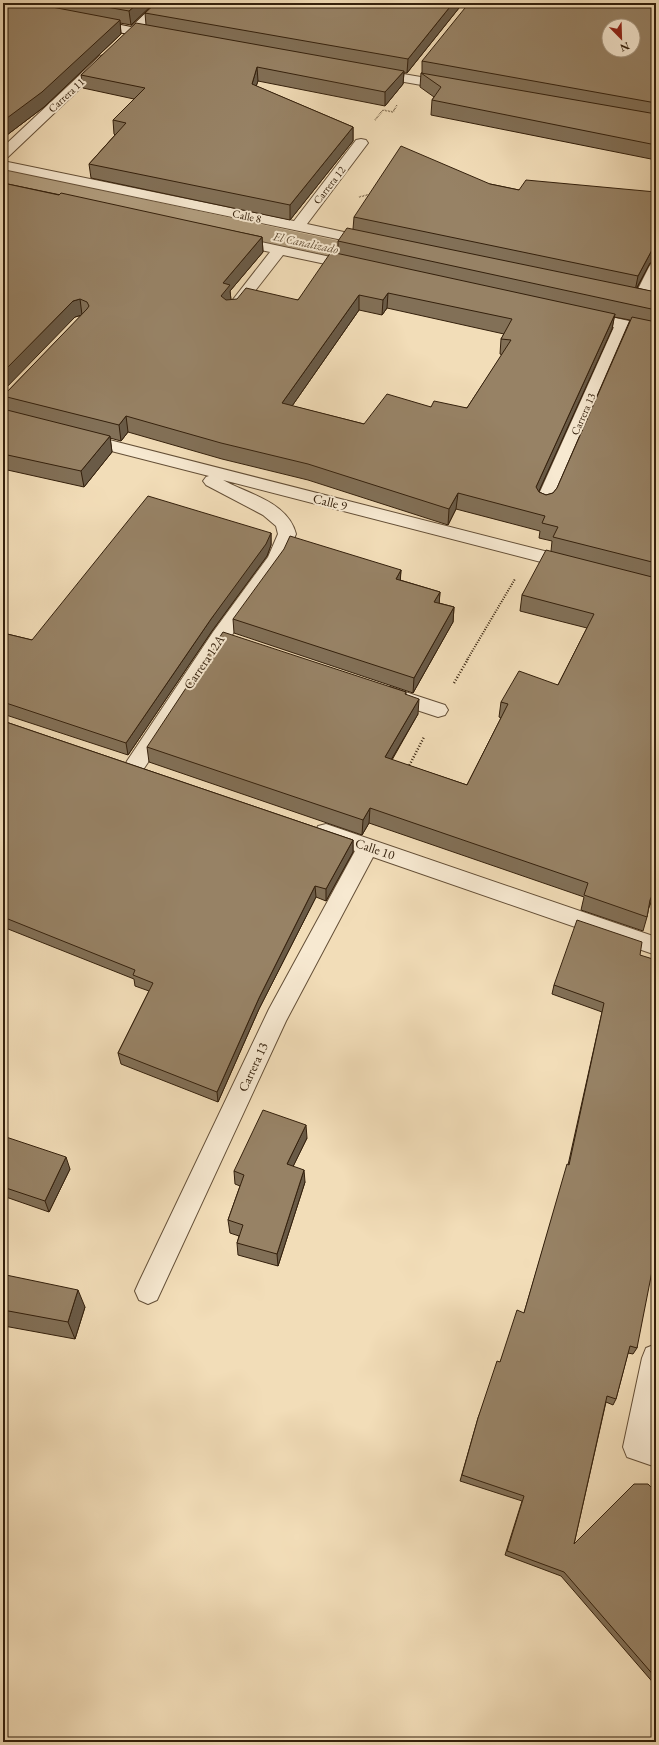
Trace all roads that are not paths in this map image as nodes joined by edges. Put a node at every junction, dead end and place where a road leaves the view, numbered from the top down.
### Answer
1 (163, 3) edge
2 (80, 21) edge
3 (134, 31) junction
4 (149, 34) edge
5 (122, 42) edge
6 (111, 52) edge
7 (420, 67) dead end
8 (359, 70) edge
9 (411, 79) junction
10 (465, 89) edge
11 (361, 144) dead end
12 (3, 154) edge
13 (3, 165) edge
14 (297, 227) junction
15 (218, 236) edge
16 (383, 245) edge
17 (279, 250) junction
18 (656, 267) edge
19 (365, 268) edge
20 (626, 295) edge
21 (641, 298) junction
22 (656, 302) edge
23 (232, 311) edge
24 (568, 313) edge
25 (623, 325) junction
26 (656, 332) edge
27 (64, 433) edge
28 (192, 467) junction
29 (544, 503) edge
30 (590, 569) edge
31 (370, 688) edge
32 (438, 710) dead end
33 (112, 759) edge
34 (134, 767) junction
35 (157, 774) edge
36 (308, 826) edge
37 (368, 847) junction
38 (656, 946) edge
39 (148, 1291) dead end
40 (656, 1358) edge
41 (647, 1450) edge

1 - 3 street
2 - 3 street
3 - 4 street
3 - 5 street
6 - 12 street, Carrera 11
7 - 9 street
8 - 9 street
9 - 10 street
11 - 14 street, Carrera 12
13 - 14 street, Calle 8
14 - 16 street, Calle 8
15 - 17 street, Calle 8
17 - 19 street, Calle 8
17 - 23 street
18 - 21 street
20 - 21 street
21 - 22 street
24 - 25 street
25 - 26 street
25 - 29 street, Carrera 13
27 - 28 street, Calle 9
28 - 30 street, Calle 9
28 - 34 street, Carrera 12A
31 - 32 street
33 - 34 street
34 - 35 street
36 - 37 street, Calle 10
37 - 38 street, Calle 10
37 - 39 street, Carrera 13
40 - 41 street

